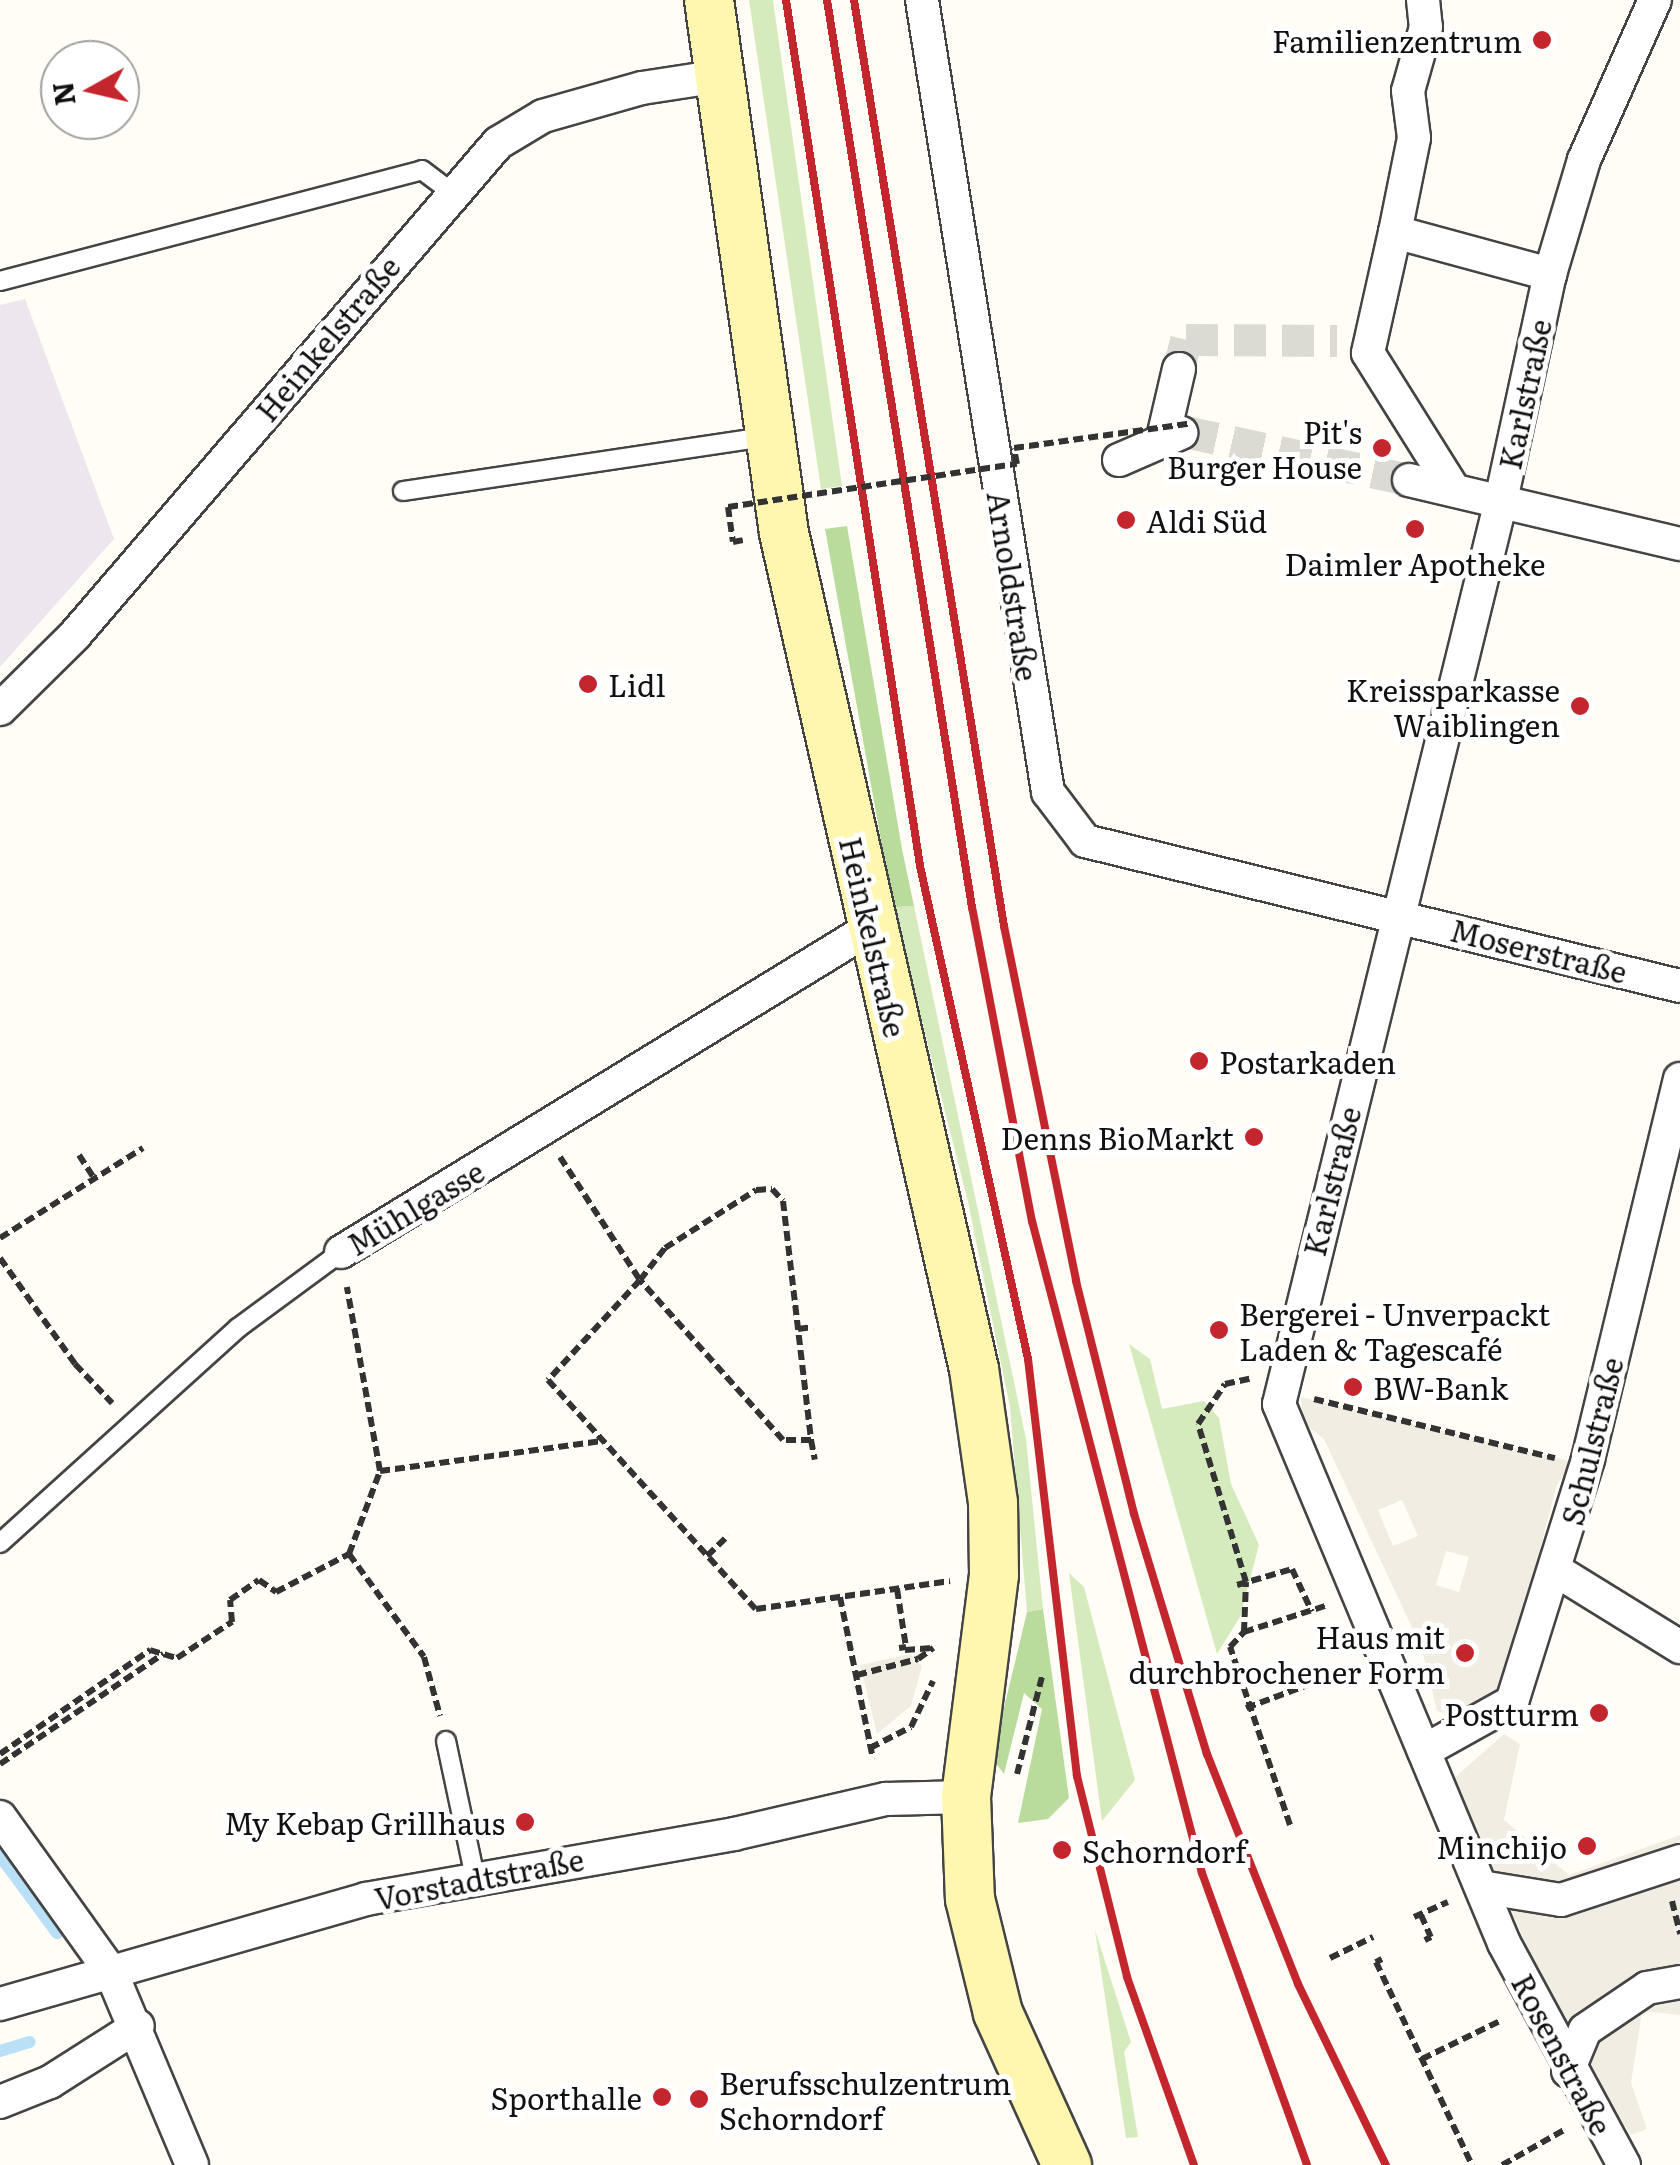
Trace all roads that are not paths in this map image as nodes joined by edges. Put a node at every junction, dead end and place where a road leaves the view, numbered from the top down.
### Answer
1 (709, 0) edge
2 (922, 0) edge
3 (1423, 0) edge
4 (1655, 0) edge
5 (720, 76) junction
6 (451, 192) junction
7 (1395, 232) junction
8 (1550, 274) junction
9 (0, 281) edge
10 (1179, 369) tunnel mouth
11 (770, 436) junction
12 (1119, 460) dead end
13 (1410, 480) tunnel mouth
14 (1454, 490) junction
15 (403, 491) dead end
16 (1500, 505) junction
17 (1680, 544) edge
18 (0, 708) edge
19 (1399, 915) junction
20 (872, 927) junction
21 (1680, 986) edge
22 (1680, 1079) edge
23 (340, 1252) joint
24 (0, 1543) edge
25 (1556, 1571) junction
26 (1680, 1647) edge
27 (446, 1741) road end
28 (1424, 1751) junction
29 (966, 1797) junction
30 (0, 1817) edge
31 (1680, 1862) edge
32 (475, 1878) junction
33 (1481, 1887) junction
34 (1504, 1942) joint
35 (111, 1972) junction
36 (1680, 1982) edge
37 (0, 2004) edge
38 (138, 2026) junction
39 (1568, 2071) junction
40 (0, 2102) edge
41 (192, 2165) edge
42 (1067, 2165) edge
43 (1624, 2165) edge

1 - 5 street, Heinkelstraße
2 - 19 street, Arnoldstraße
3 - 7 street
4 - 8 street, Karlstraße
5 - 6 street, Heinkelstraße
5 - 11 street, Heinkelstraße
6 - 9 lane
6 - 18 street, Heinkelstraße
7 - 8 street
7 - 14 street
8 - 16 street, Karlstraße
10 - 12 street
11 - 15 lane
11 - 20 street, Heinkelstraße
13 - 14 street
14 - 16 street
16 - 17 street
16 - 19 street, Karlstraße
19 - 21 street, Moserstraße
19 - 28 street, Karlstraße
20 - 23 street, Mühlgasse
20 - 29 street, Heinkelstraße
22 - 25 street, Schulstraße
23 - 24 lane, Mühlgasse
25 - 26 street
25 - 28 street, Schulstraße
27 - 32 lane
28 - 33 street, Karlstraße
29 - 32 street, Vorstadtstraße
29 - 42 street, Heinkelstraße
30 - 35 street
31 - 33 street
32 - 35 street, Vorstadtstraße
33 - 34 street, Karlstraße
34 - 39 street, Rosenstraße
35 - 37 street, Vorstadtstraße
35 - 38 street
36 - 39 street
38 - 40 street
38 - 41 street
39 - 43 street, Rosenstraße

